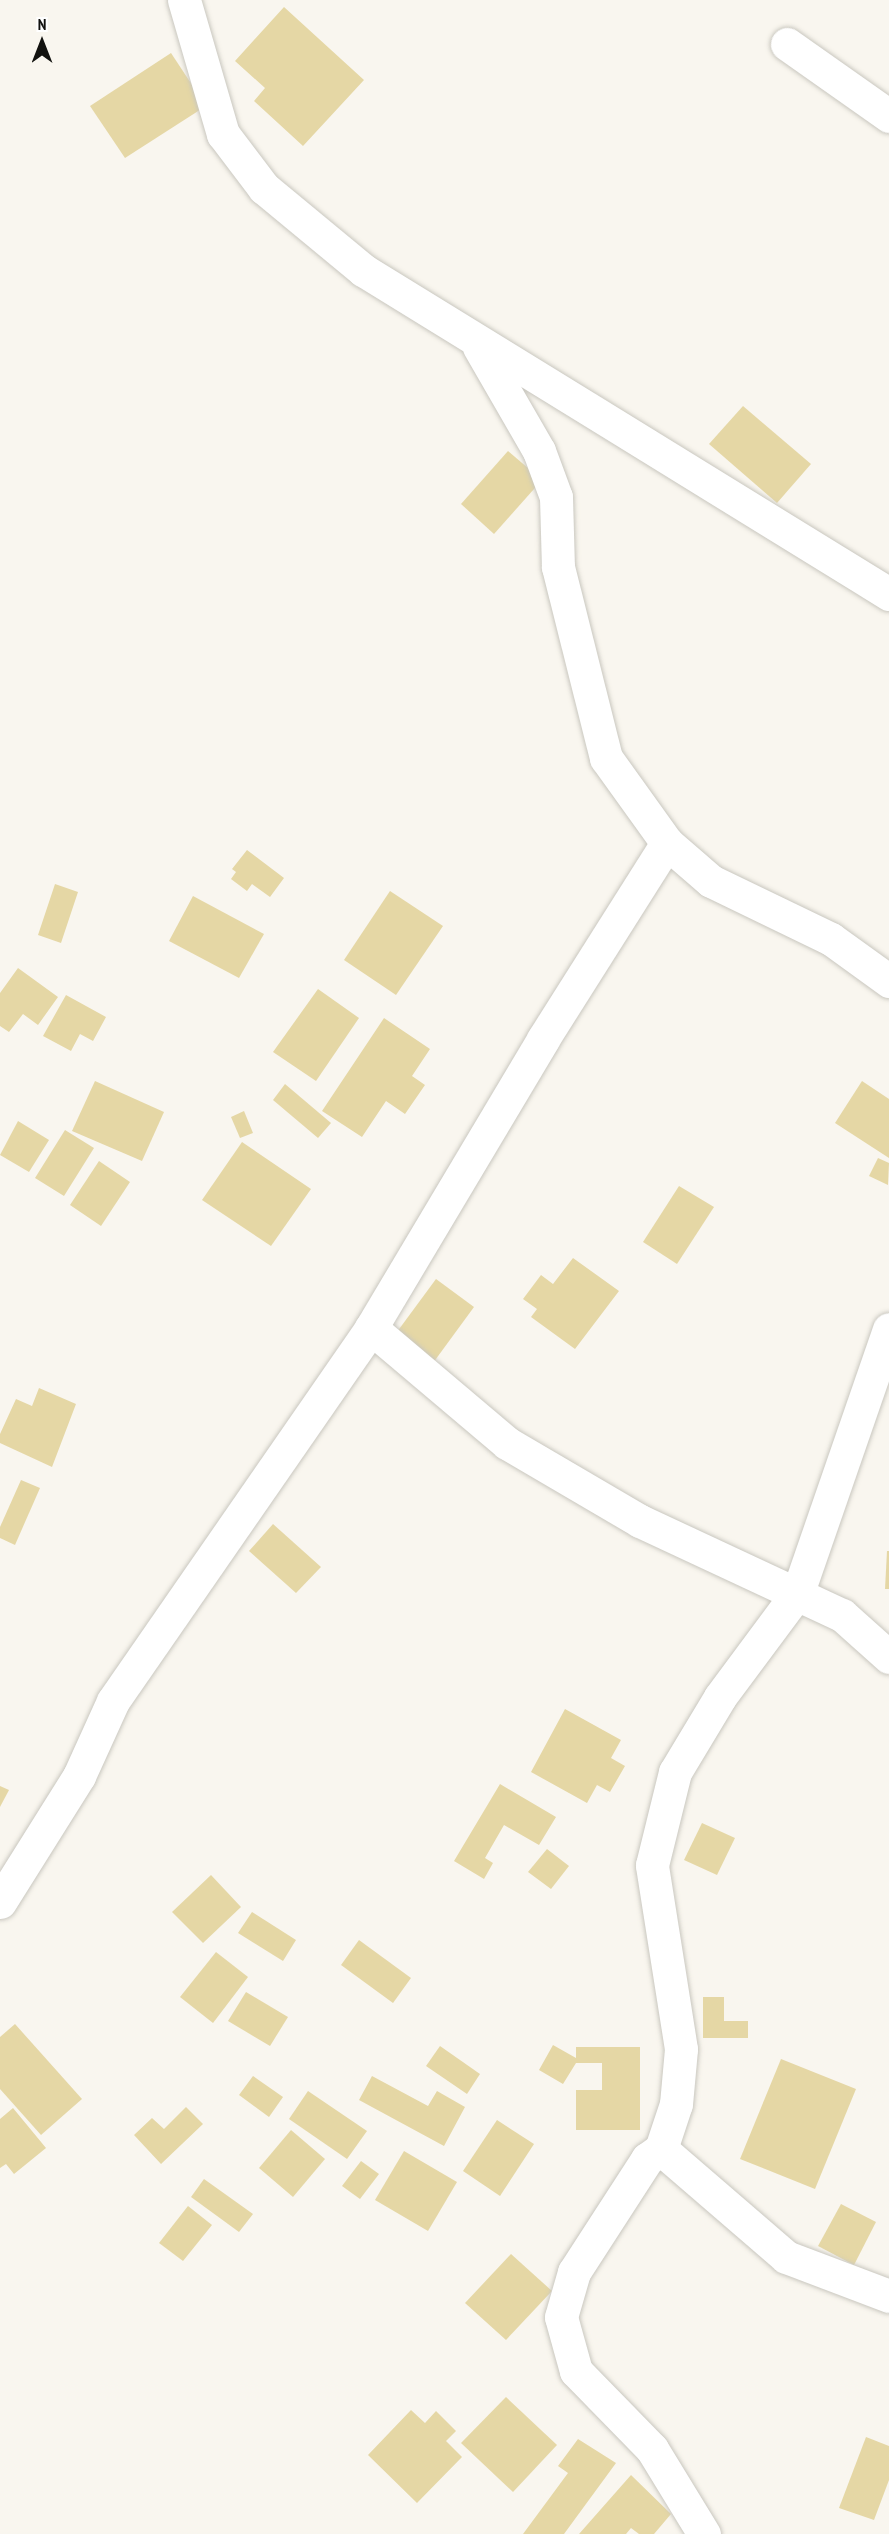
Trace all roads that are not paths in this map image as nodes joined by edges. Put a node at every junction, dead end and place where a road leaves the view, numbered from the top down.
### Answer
1 (184, 0) edge
2 (787, 44) dead end
3 (889, 116) edge
4 (476, 343) junction
5 (889, 594) edge
6 (667, 843) junction
7 (889, 981) edge
8 (371, 1328) junction
9 (889, 1329) edge
10 (798, 1592) junction
11 (889, 1657) edge
12 (0, 1902) edge
13 (661, 2149) junction
14 (889, 2296) edge
15 (704, 2534) edge

1 - 4 street
2 - 3 street
4 - 5 street
4 - 6 street
6 - 7 street
6 - 8 street
8 - 10 street
8 - 12 street
9 - 10 street
10 - 11 street
10 - 13 street
13 - 14 street
13 - 15 street

